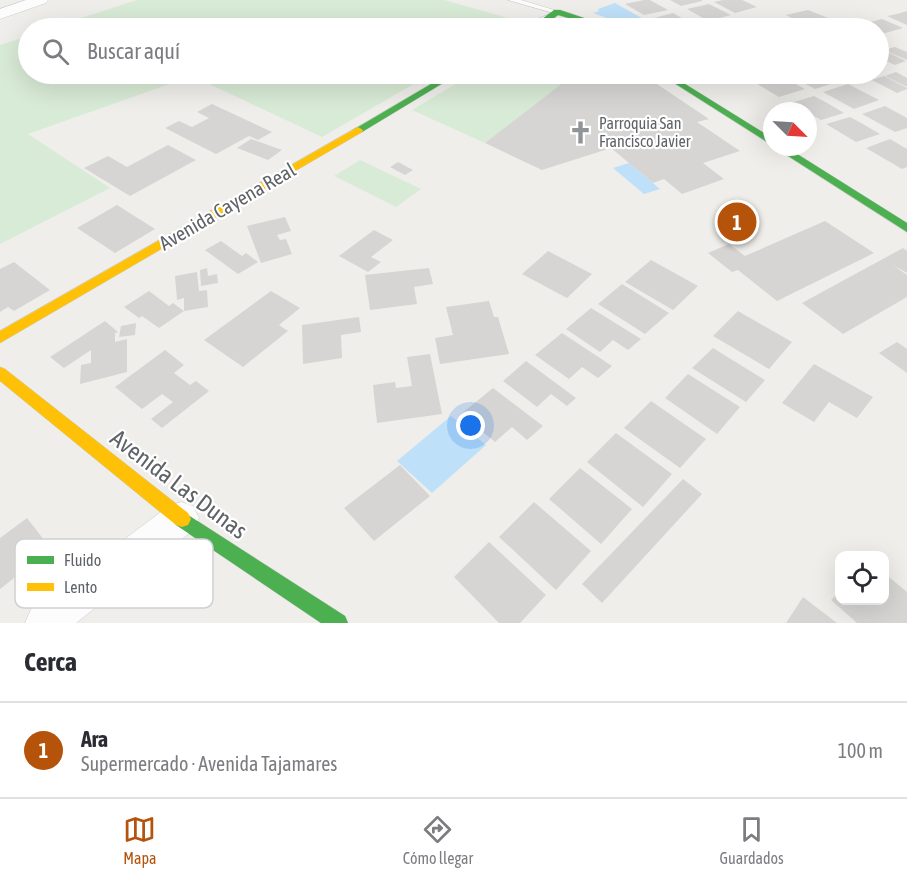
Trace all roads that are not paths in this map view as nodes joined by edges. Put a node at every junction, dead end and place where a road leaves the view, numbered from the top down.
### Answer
1 (41, 0) edge
2 (512, 0) edge
3 (0, 14) edge
4 (541, 18) edge
5 (437, 84) edge
6 (680, 84) edge
7 (763, 136) edge
8 (793, 156) edge
9 (907, 228) edge
10 (0, 338) edge
11 (0, 373) edge
12 (181, 518) junction
13 (154, 539) edge
14 (212, 539) edge
15 (213, 539) edge
16 (64, 608) edge
17 (45, 623) edge
18 (338, 623) edge

1 - 3 street
2 - 4 lane
5 - 10 street, Avenida Cayena Real
6 - 7 street
8 - 9 street
11 - 12 street, Avenida Las Dunas
12 - 13 street
12 - 14 street, Avenida Las Dunas
15 - 18 street, Avenida Las Dunas
16 - 17 street

